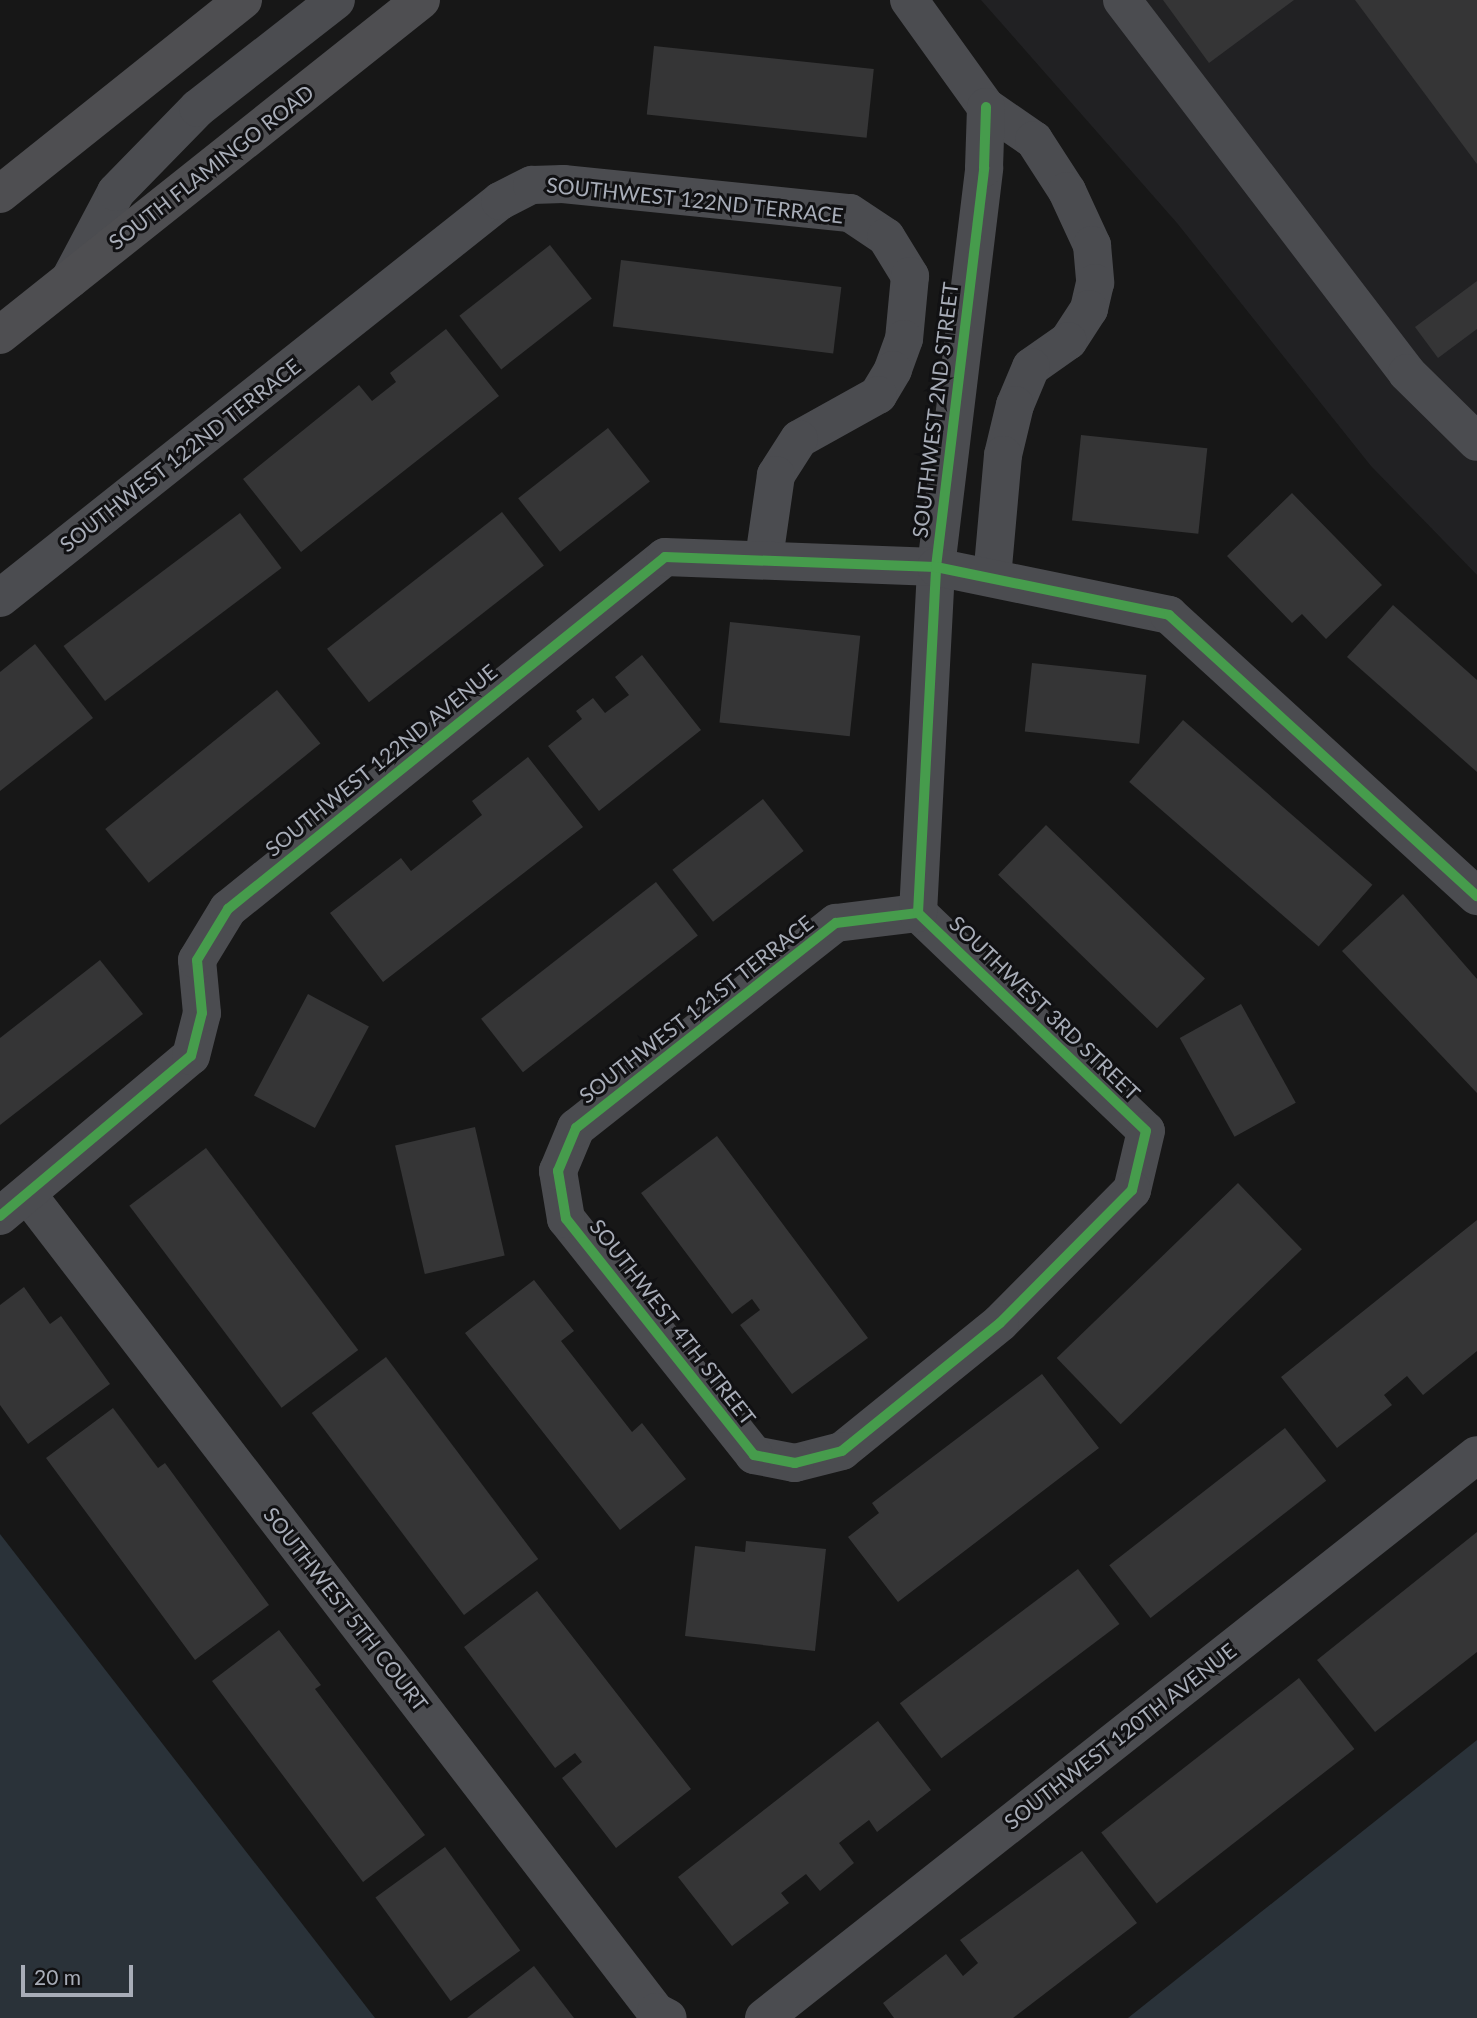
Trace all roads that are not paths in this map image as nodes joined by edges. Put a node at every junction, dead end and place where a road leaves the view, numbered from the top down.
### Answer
1 (243, 0) edge
2 (336, 0) edge
3 (421, 0) edge
4 (909, 0) edge
5 (1122, 0) edge
6 (986, 107) junction
7 (0, 194) edge
8 (71, 279) junction
9 (0, 335) edge
10 (1477, 442) edge
11 (764, 558) junction
12 (936, 567) junction
13 (992, 578) junction
14 (0, 598) edge
15 (1477, 896) edge
16 (918, 913) junction
17 (558, 1171) joint
18 (14, 1206) edge
19 (1477, 1455) edge
20 (795, 1463) joint
21 (668, 2018) edge
22 (764, 2018) edge

1 - 7 highway
2 - 8 street
3 - 8 highway, SOUTH FLAMINGO ROAD
4 - 6 street
5 - 10 street
6 - 12 street, SOUTHWEST 2ND STREET
6 - 13 street
8 - 9 highway, SOUTH FLAMINGO ROAD
11 - 12 street, SOUTHWEST 122ND AVENUE
11 - 14 street, SOUTHWEST 122ND TERRACE
11 - 18 street, SOUTHWEST 122ND AVENUE
12 - 13 street, SOUTHWEST 2ND STREET
12 - 16 street
13 - 15 street, SOUTHWEST 2ND STREET
16 - 17 street, SOUTHWEST 121ST TERRACE
16 - 20 street, SOUTHWEST 3RD STREET
17 - 20 street, SOUTHWEST 4TH STREET
18 - 21 street, SOUTHWEST 5TH COURT
19 - 22 street, SOUTHWEST 120TH AVENUE

